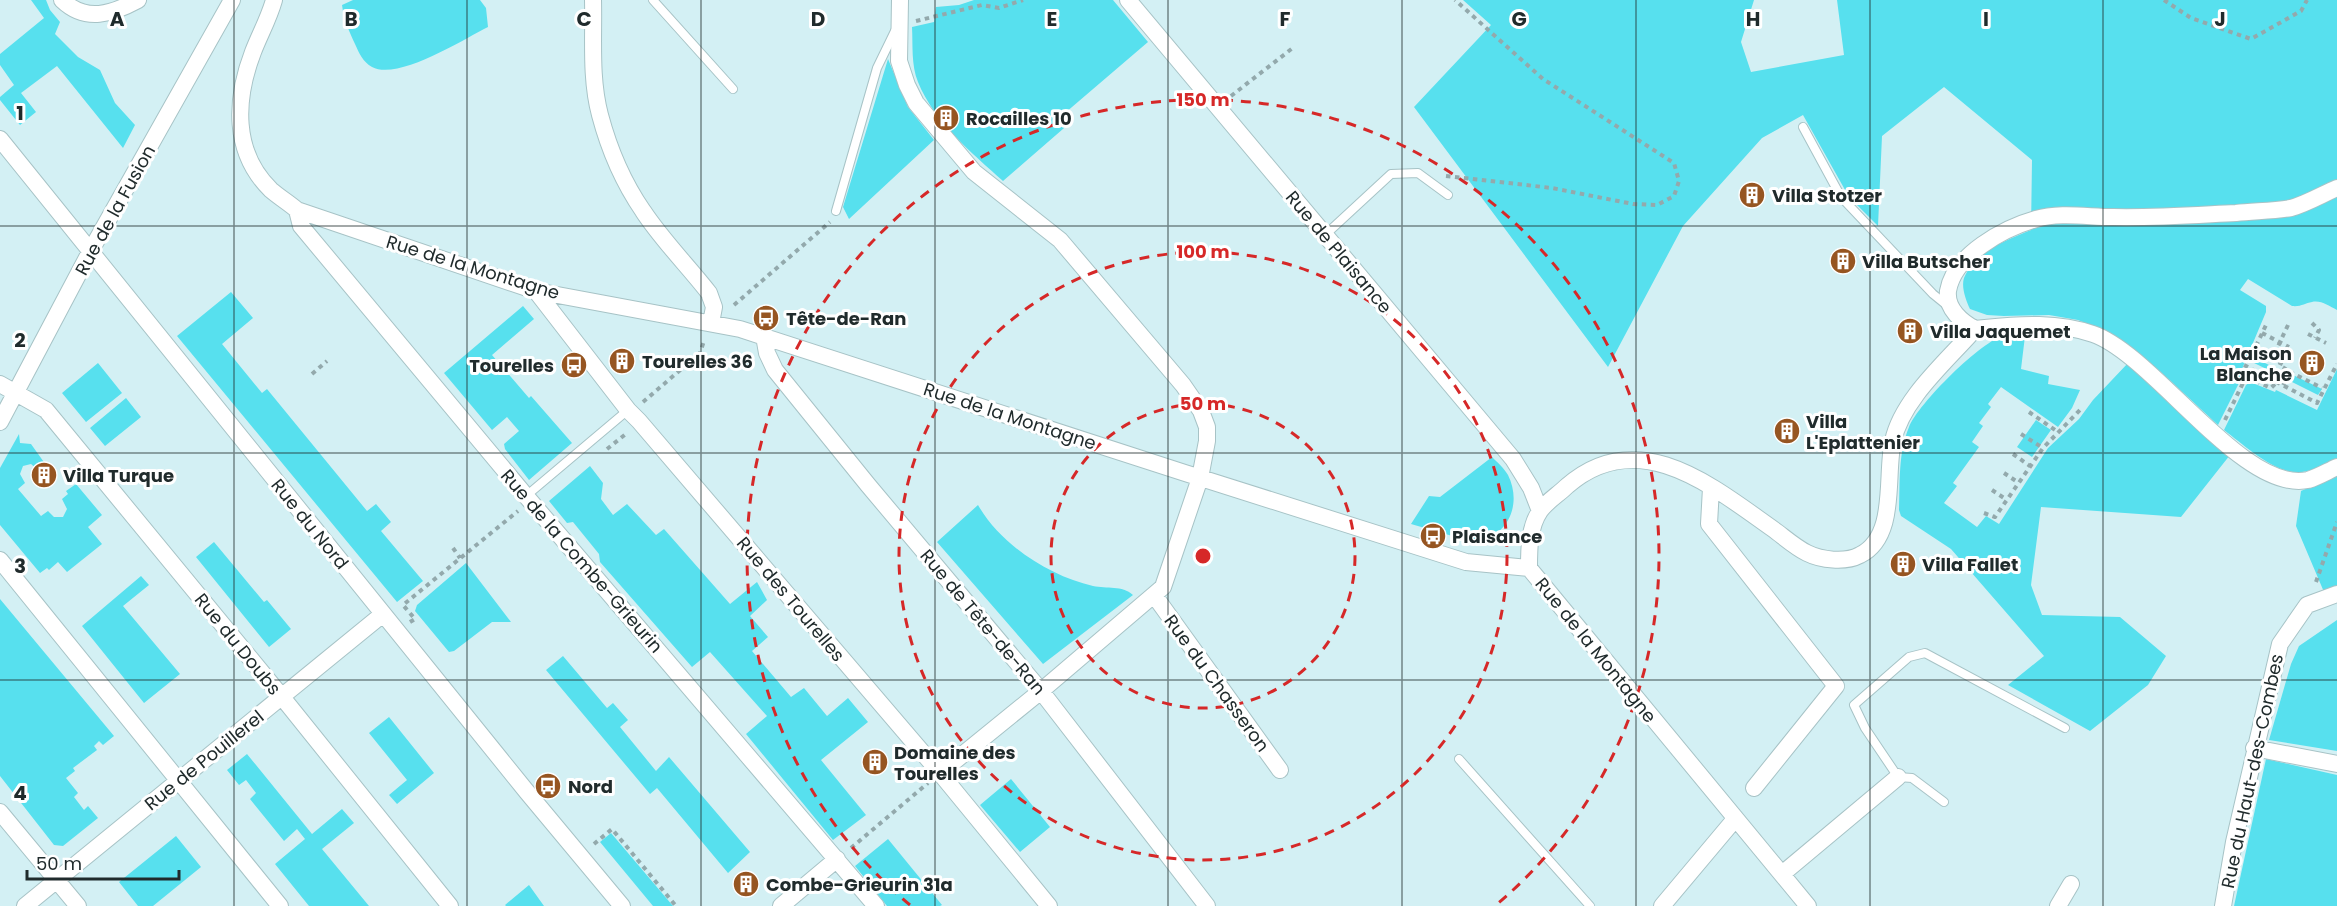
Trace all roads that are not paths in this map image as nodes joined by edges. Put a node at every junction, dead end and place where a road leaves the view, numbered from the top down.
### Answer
1 (62, 0) edge
2 (138, 0) edge
3 (232, 0) edge
4 (274, 0) edge
5 (593, 0) edge
6 (653, 0) edge
7 (900, 0) edge
8 (1128, 0) edge
9 (898, 26) junction
10 (733, 89) dead end
11 (1803, 127) dead end
12 (0, 139) edge
13 (2337, 188) edge
14 (1448, 195) dead end
15 (297, 210) junction
16 (836, 211) road end
17 (1324, 236) junction
18 (90, 252) junction
19 (536, 291) junction
20 (1952, 310) junction
21 (1975, 329) junction
22 (708, 330) junction
23 (764, 336) junction
24 (0, 384) edge
25 (16, 393) junction
26 (628, 410) junction
27 (0, 422) edge
28 (2337, 467) edge
29 (1200, 478) junction
30 (1711, 488) junction
31 (526, 496) junction
32 (1540, 511) junction
33 (0, 560) edge
34 (1529, 568) junction
35 (2337, 594) edge
36 (1154, 595) junction
37 (383, 614) junction
38 (1041, 691) junction
39 (282, 697) junction
40 (2065, 728) dead end
41 (2254, 748) junction
42 (1460, 759) dead end
43 (2337, 764) edge
44 (1280, 770) dead end
45 (940, 773) junction
46 (1898, 777) junction
47 (179, 781) junction
48 (1754, 788) dead end
49 (1944, 802) dead end
50 (0, 812) edge
51 (1735, 819) junction
52 (841, 856) junction
53 (1782, 874) junction
54 (56, 880) junction
55 (2071, 884) dead end
56 (25, 906) edge
57 (78, 906) edge
58 (280, 906) edge
59 (450, 906) edge
60 (622, 906) edge
61 (781, 906) edge
62 (876, 906) edge
63 (1049, 906) edge
64 (1208, 906) edge
65 (1590, 906) edge
66 (1662, 906) edge
67 (1808, 906) edge
68 (2058, 906) edge
69 (2223, 906) edge

1 - 2 street
3 - 18 street, Rue de la Fusion
4 - 15 street, Rue de la Montagne
5 - 22 street
6 - 10 lane
7 - 9 street
8 - 17 street, Rue de Plaisance
9 - 16 lane
9 - 29 street
11 - 20 lane
12 - 18 street, Rue du Nord
13 - 20 street
14 - 17 lane
15 - 19 street, Rue de la Montagne
15 - 31 street, Rue de la Combe-Grieurin
17 - 32 street, Rue de Plaisance
18 - 25 street, Rue de la Fusion
18 - 37 street, Rue du Nord
19 - 22 street, Rue de la Montagne
19 - 26 street, Rue des Tourelles
20 - 21 street
21 - 28 street
21 - 30 street
22 - 23 street, Rue de la Montagne
23 - 29 street, Rue de la Montagne
23 - 38 street, Rue de Tête-de-Ran
24 - 25 street, Rue du Doubs
25 - 27 street, Rue de la Fusion
25 - 39 street, Rue du Doubs
26 - 31 lane
26 - 45 street, Rue des Tourelles
29 - 34 street, Rue de la Montagne
29 - 36 street
30 - 32 street
30 - 48 street
31 - 52 street, Rue de la Combe-Grieurin
32 - 34 street
33 - 47 street
34 - 51 street, Rue de la Montagne
35 - 41 street, Rue du Haut-des-Combes
36 - 38 street
36 - 44 street, Rue du Chasseron
37 - 39 street, Rue de Pouillerel
37 - 60 street, Rue du Nord
38 - 45 street
38 - 64 street, Rue de Tête-de-Ran
39 - 47 street, Rue de Pouillerel
39 - 59 street, Rue du Doubs
40 - 46 lane
41 - 43 street
41 - 69 street, Rue du Haut-des-Combes
42 - 65 lane
45 - 63 street, Rue des Tourelles
46 - 49 lane
46 - 53 street
47 - 54 street, Rue de Pouillerel
47 - 58 street
50 - 54 street
51 - 53 street, Rue de la Montagne
51 - 66 street
52 - 61 street
52 - 62 street, Rue de la Combe-Grieurin
53 - 67 street, Rue de la Montagne
54 - 56 street, Rue de Pouillerel
54 - 57 street
55 - 68 street

